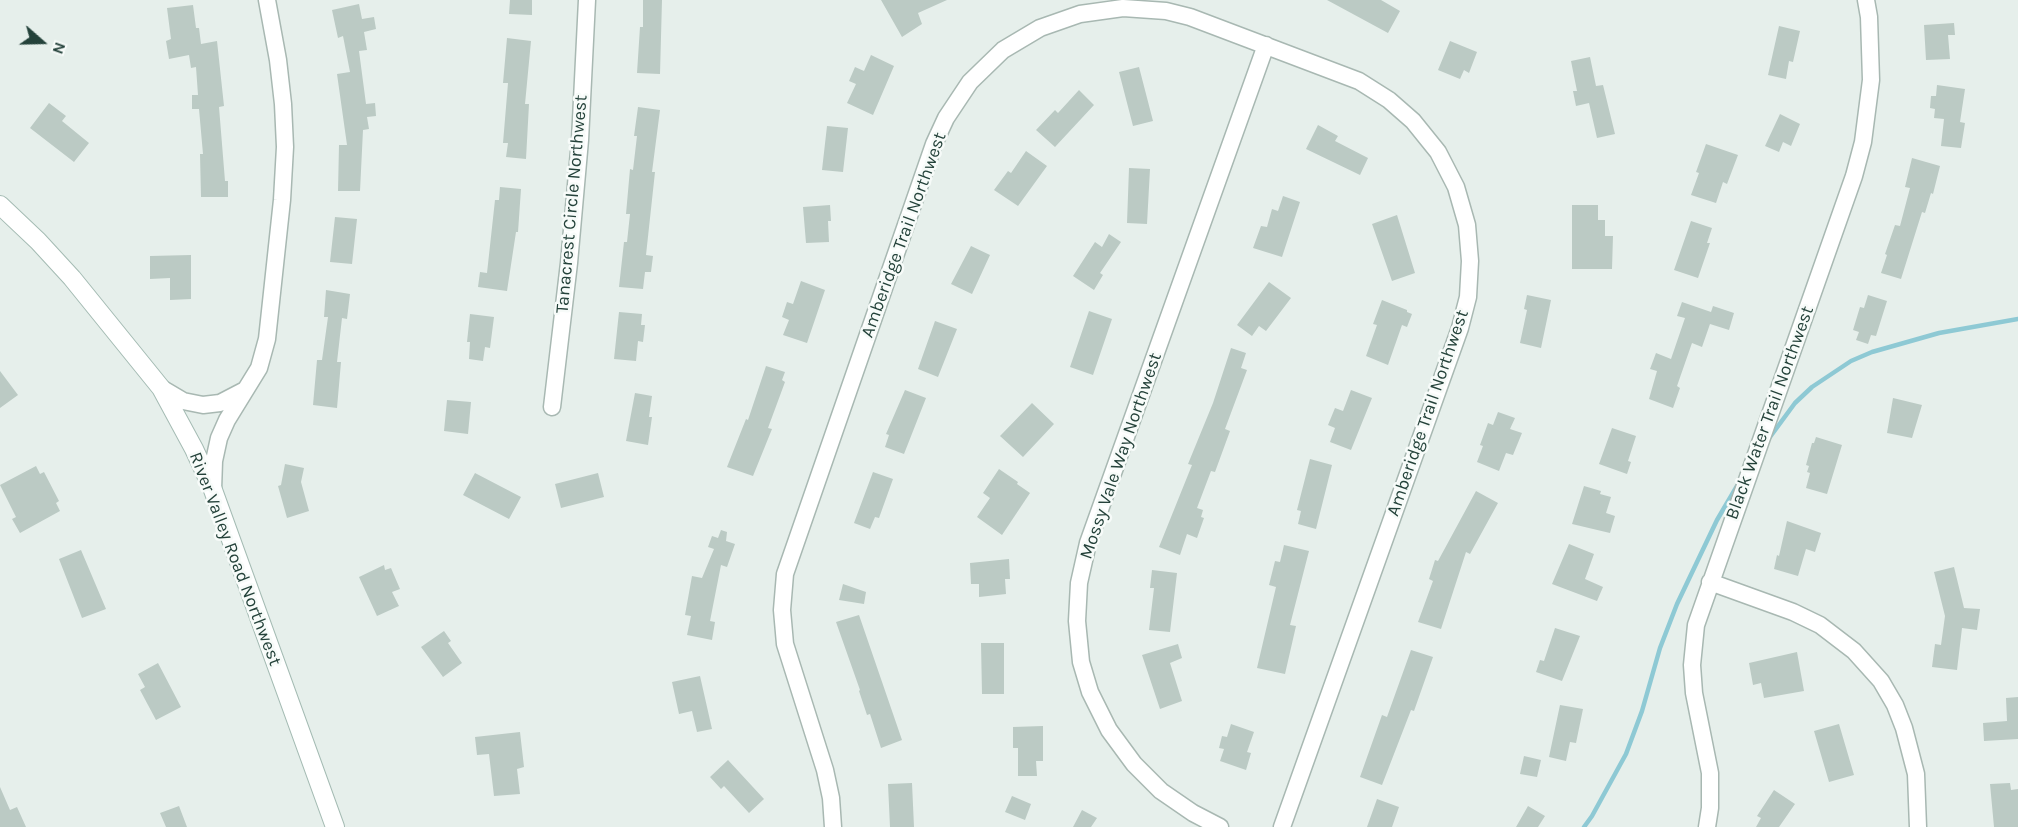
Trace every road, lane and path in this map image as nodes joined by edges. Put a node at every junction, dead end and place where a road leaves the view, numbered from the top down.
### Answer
1 (267, 0) edge
2 (587, 0) edge
3 (1866, 0) edge
4 (1266, 45) junction
5 (0, 205) edge
6 (161, 388) junction
7 (246, 390) junction
8 (552, 407) dead end
9 (213, 490) junction
10 (1710, 582) junction
11 (335, 827) edge
12 (833, 827) edge
13 (1220, 827) edge
14 (1282, 827) edge
15 (1707, 827) edge
16 (1918, 827) edge

1 - 7 street
2 - 8 street, Tanacrest Circle Northwest
3 - 10 street, Black Water Trail Northwest
4 - 12 street, Amberidge Trail Northwest
4 - 13 street, Mossy Vale Way Northwest
4 - 14 street, Amberidge Trail Northwest
5 - 6 street, River Valley Road Northwest
6 - 7 street
6 - 9 street, River Valley Road Northwest
7 - 9 street
9 - 11 street, River Valley Road Northwest
10 - 15 street, Black Water Trail Northwest
10 - 16 street

